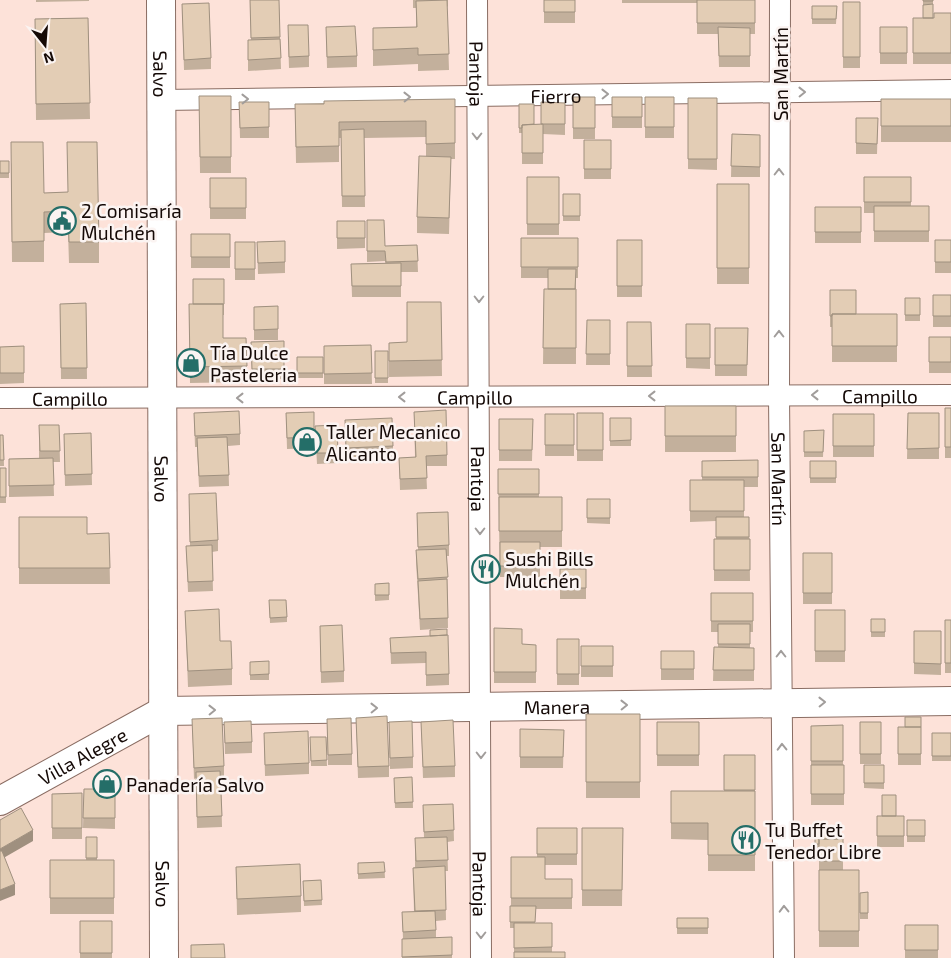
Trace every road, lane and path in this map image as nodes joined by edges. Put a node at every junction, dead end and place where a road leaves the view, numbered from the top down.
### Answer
1 (161, 0) edge
2 (477, 0) edge
3 (780, 0) edge
4 (951, 90) edge
5 (779, 92) junction
6 (477, 96) junction
7 (161, 100) junction
8 (951, 395) edge
9 (479, 396) junction
10 (779, 396) junction
11 (0, 398) edge
12 (162, 398) junction
13 (951, 701) edge
14 (781, 703) junction
15 (481, 706) junction
16 (163, 710) junction
17 (0, 801) edge
18 (164, 958) edge
19 (481, 958) edge
20 (784, 958) edge

1 - 7 main road, Salvo
2 - 6 street, Pantoja
3 - 5 street, San Martín
5 -> 4 street, Fierro
6 -> 5 street, Fierro
10 -> 5 street, San Martín
7 -> 6 street, Fierro
6 -> 9 street, Pantoja
7 - 12 main road, Salvo
8 -> 10 street, Campillo
10 -> 9 street, Campillo
9 -> 12 street, Campillo
9 -> 15 street, Pantoja
14 -> 10 street, San Martín
11 - 12 street, Campillo
12 - 16 main road, Salvo
14 -> 13 main road, Manera
15 -> 14 main road, Manera
20 -> 14 street, San Martín
16 -> 15 main road, Manera
15 -> 19 street, Pantoja
16 - 17 main road, Villa Alegre
16 - 18 main road, Salvo

